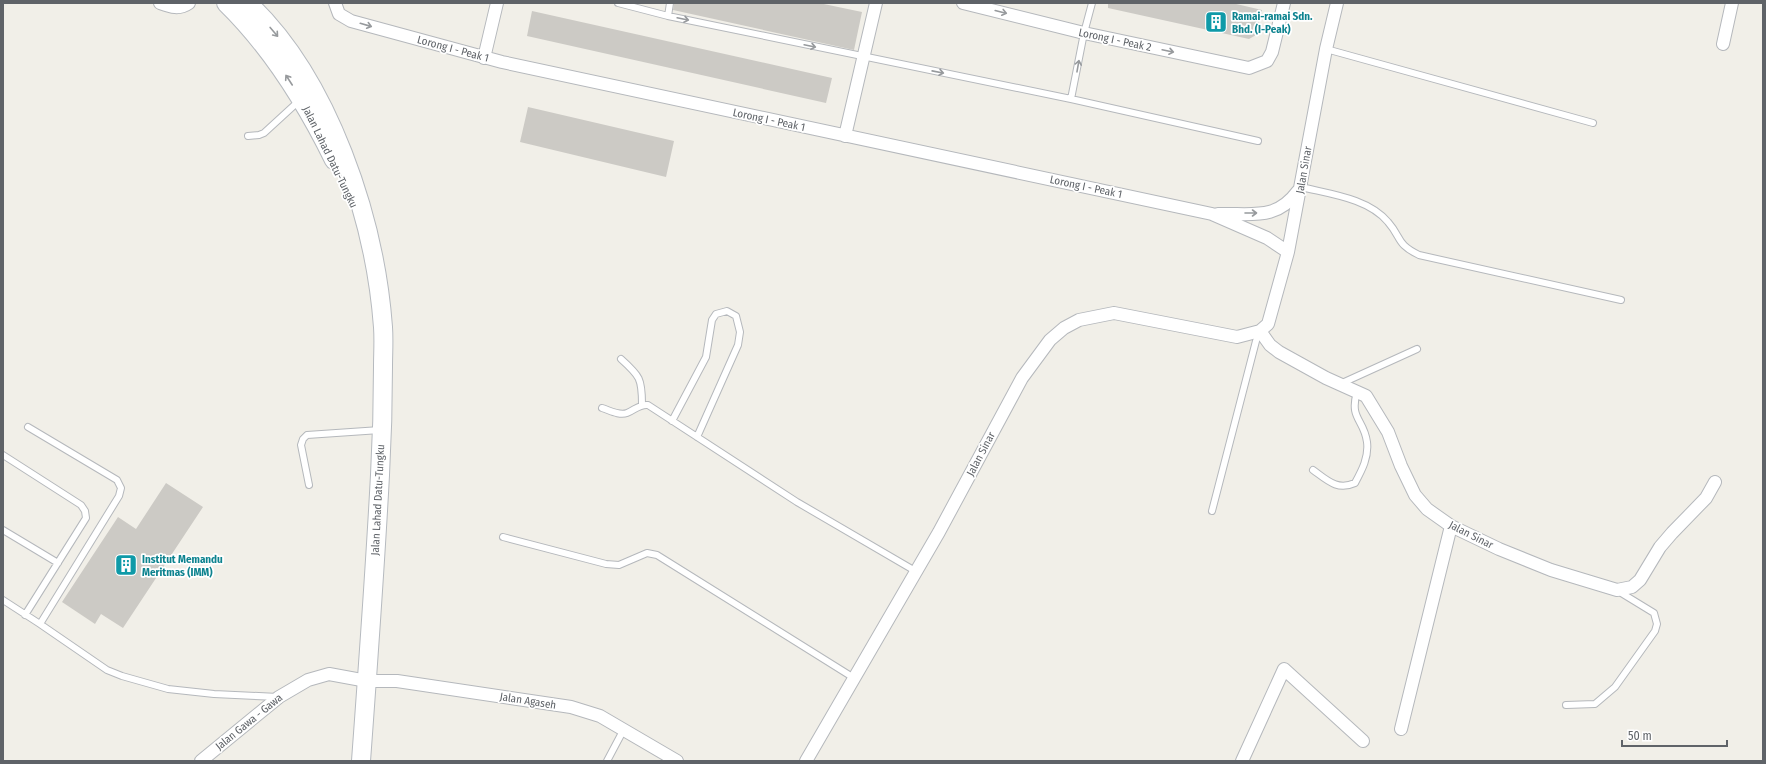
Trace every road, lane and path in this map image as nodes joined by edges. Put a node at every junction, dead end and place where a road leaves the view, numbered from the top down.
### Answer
1 (160, 3) edge
2 (189, 3) edge
3 (226, 3) edge
4 (248, 3) edge
5 (497, 3) edge
6 (618, 3) edge
7 (670, 3) edge
8 (876, 3) edge
9 (963, 3) edge
10 (1092, 3) edge
11 (1284, 3) edge
12 (1337, 3) edge
13 (1732, 3) edge
14 (334, 4) edge
15 (668, 16) junction
16 (1084, 33) junction
17 (1723, 44) dead end
18 (1326, 49) junction
19 (484, 58) junction
20 (864, 58) junction
21 (301, 99) junction
22 (1072, 99) junction
23 (1593, 123) dead end
24 (248, 136) dead end
25 (845, 136) junction
26 (1258, 141) dead end
27 (1301, 188) junction
28 (1212, 214) junction
29 (369, 239) junction
30 (1288, 252) junction
31 (1621, 300) dead end
32 (1260, 331) junction
33 (1418, 349) dead end
34 (621, 359) dead end
35 (1339, 384) junction
36 (1357, 392) junction
37 (642, 404) junction
38 (602, 408) dead end
39 (672, 421) junction
40 (28, 427) dead end
41 (382, 430) junction
42 (697, 437) junction
43 (3, 455) edge
44 (1313, 470) dead end
45 (1715, 482) dead end
46 (309, 485) dead end
47 (1212, 511) dead end
48 (1451, 526) junction
49 (3, 530) edge
50 (503, 537) dead end
51 (58, 563) junction
52 (916, 572) junction
53 (1617, 590) junction
54 (3, 600) edge
55 (25, 615) junction
56 (40, 624) junction
57 (854, 678) junction
58 (367, 681) junction
59 (279, 697) junction
60 (1566, 705) dead end
61 (624, 729) junction
62 (1400, 729) dead end
63 (1363, 741) dead end
64 (201, 761) edge
65 (361, 761) edge
66 (607, 761) edge
67 (677, 761) edge
68 (806, 761) edge
69 (1242, 761) edge

1 - 2 street
21 -> 3 main road, Jalan Lahad Datu-Tungku
4 -> 29 main road, Jalan Lahad Datu-Tungku
5 - 19 street
6 - 15 lane
7 - 15 lane
8 - 20 street
9 -> 16 street, Lorong I - Peak 2
10 - 16 lane
16 -> 11 street, Lorong I - Peak 2
12 - 18 street, Jalan Sinar
13 - 17 street
14 -> 19 street, Lorong I - Peak 1
15 -> 20 lane
22 -> 16 lane
18 - 23 lane
18 - 27 street, Jalan Sinar
19 - 25 street, Lorong I - Peak 1
20 -> 22 lane
20 - 25 street
21 - 24 lane
21 - 29 main road, Jalan Lahad Datu-Tungku
22 - 26 lane
25 - 28 street, Lorong I - Peak 1
28 -> 27 street, Lorong I - Peak 1
27 - 30 street, Jalan Sinar
27 - 31 lane
28 - 30 street, Lorong I - Peak 1
29 - 41 main road, Jalan Lahad Datu-Tungku
30 - 32 street, Jalan Sinar
32 - 35 street, Jalan Sinar
32 - 47 lane
32 - 52 street, Jalan Sinar
33 - 35 lane
34 - 37 lane
35 - 36 street, Jalan Sinar
36 - 44 lane
36 - 48 street, Jalan Sinar
37 - 38 lane
37 - 39 lane
39 - 42 lane
39 - 42 lane
40 - 56 lane
41 - 46 lane
41 - 58 main road, Jalan Lahad Datu-Tungku
42 - 52 lane
43 - 51 lane
45 - 53 street
48 - 53 street, Jalan Sinar
48 - 62 street
49 - 51 lane
50 - 57 lane
51 - 55 lane
52 - 57 street, Jalan Sinar
53 - 60 lane
54 - 55 lane
55 - 56 lane
56 - 59 lane
57 - 68 street, Jalan Sinar
58 - 59 street, Jalan Gawa - Gawa
58 - 61 street, Jalan Agaseh
58 - 65 main road, Jalan Lahad Datu-Tungku
59 - 64 street, Jalan Gawa - Gawa
61 - 66 lane
61 - 67 street, Jalan Agaseh
63 - 69 street

